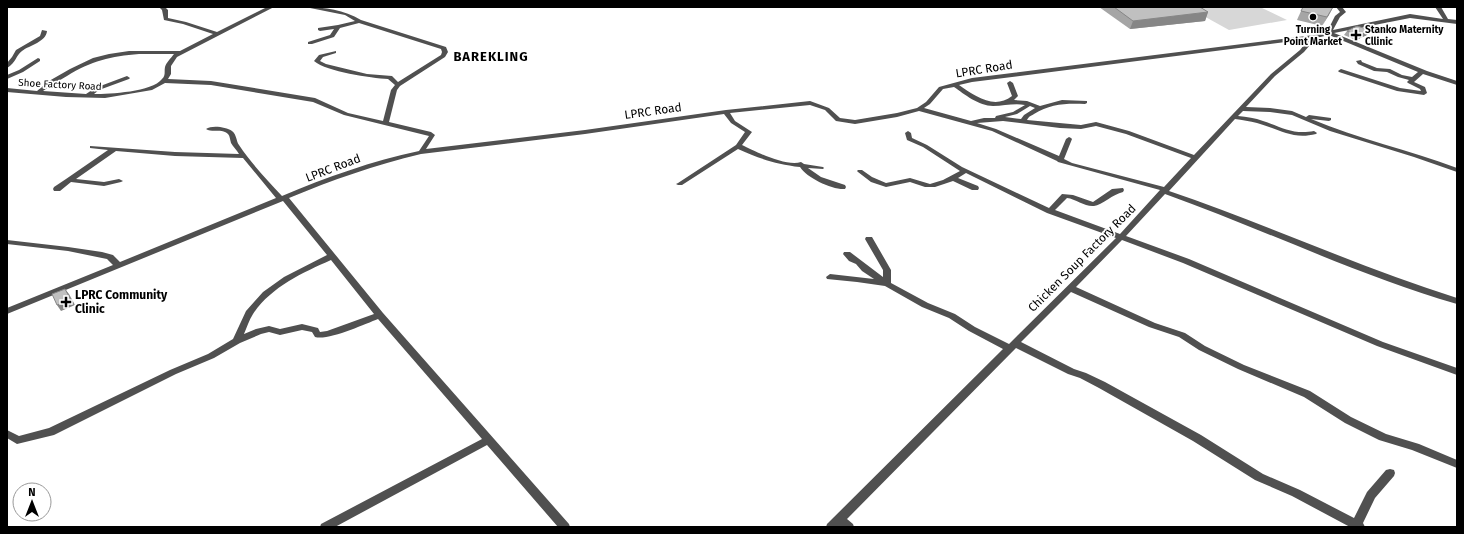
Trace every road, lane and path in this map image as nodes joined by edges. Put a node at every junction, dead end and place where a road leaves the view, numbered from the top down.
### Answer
1 (162, 7) edge
2 (271, 7) edge
3 (308, 7) edge
4 (1339, 7) edge
5 (1438, 7) edge
6 (347, 14) junction
7 (1446, 20) junction
8 (359, 21) junction
9 (1457, 22) edge
10 (341, 26) junction
11 (320, 29) dead end
12 (44, 31) dead end
13 (1329, 33) junction
14 (217, 34) junction
15 (1314, 37) junction
16 (310, 43) dead end
17 (334, 52) dead end
18 (179, 53) junction
19 (38, 60) dead end
20 (1359, 61) dead end
21 (7, 66) edge
22 (1342, 72) dead end
23 (1421, 72) junction
24 (7, 77) edge
25 (127, 78) dead end
26 (1413, 79) junction
27 (164, 81) junction
28 (1010, 83) dead end
29 (1457, 83) edge
30 (954, 84) junction
31 (398, 85) junction
32 (7, 90) edge
33 (39, 92) junction
34 (88, 95) junction
35 (1010, 102) junction
36 (1085, 102) dead end
37 (1030, 104) junction
38 (1040, 108) junction
39 (919, 109) junction
40 (1241, 109) junction
41 (726, 112) junction
42 (1292, 114) junction
43 (1233, 117) junction
44 (1329, 119) dead end
45 (1023, 122) junction
46 (386, 123) junction
47 (974, 123) junction
48 (209, 129) dead end
49 (908, 133) dead end
50 (1314, 133) dead end
51 (1069, 139) dead end
52 (738, 146) junction
53 (92, 147) dead end
54 (114, 148) junction
55 (421, 152) junction
56 (245, 156) junction
57 (1196, 158) junction
58 (1060, 161) junction
59 (801, 164) junction
60 (821, 168) dead end
61 (1457, 170) edge
62 (860, 171) dead end
63 (965, 171) junction
64 (952, 178) junction
65 (68, 180) junction
66 (119, 181) dead end
67 (680, 184) dead end
68 (842, 187) dead end
69 (975, 188) dead end
70 (57, 189) dead end
71 (1120, 190) dead end
72 (1164, 190) junction
73 (283, 198) junction
74 (1050, 211) junction
75 (1121, 237) junction
76 (869, 239) dead end
77 (7, 242) edge
78 (847, 254) dead end
79 (333, 256) junction
80 (119, 266) junction
81 (830, 277) dead end
82 (887, 284) junction
83 (1070, 288) junction
84 (1457, 301) edge
85 (7, 311) edge
86 (380, 315) junction
87 (237, 341) junction
88 (1011, 346) junction
89 (1457, 372) edge
90 (7, 434) edge
91 (488, 440) junction
92 (1457, 464) edge
93 (1390, 473) dead end
94 (839, 519) junction
95 (1358, 526) edge
96 (325, 527) edge
97 (565, 527) edge
98 (831, 527) edge
99 (849, 527) edge

1 - 14 street
2 - 14 street
3 - 6 street
4 - 13 street
5 - 7 street
6 - 8 street
6 - 10 street
7 - 9 street
7 - 13 street
8 - 10 street
8 - 31 street
10 - 11 street
10 - 16 street
12 - 21 street
13 - 15 street
13 - 23 street
14 - 18 street
15 - 30 street, LPRC Road
15 - 40 street, Chicken Soup Factory Road
17 - 31 street
18 - 27 street
18 - 33 street
19 - 24 street
20 - 26 street
22 - 26 street
23 - 26 street
23 - 29 street
25 - 34 street
27 - 34 street, Shoe Factory Road
27 - 46 street
28 - 35 street
30 - 35 street
30 - 39 street, LPRC Road
31 - 46 street
32 - 33 street, Shoe Factory Road
33 - 34 street, Shoe Factory Road
35 - 37 street
36 - 38 street
37 - 38 street
37 - 47 street
38 - 45 street
39 - 41 street, LPRC Road
39 - 47 street
40 - 42 street
40 - 43 street, Chicken Soup Factory Road
41 - 52 street
41 - 55 street, LPRC Road
42 - 44 street
42 - 61 street
43 - 50 street
43 - 57 street, Chicken Soup Factory Road
45 - 47 street
45 - 57 street
46 - 55 street
47 - 58 street
48 - 56 street
49 - 63 street
51 - 58 street
52 - 59 street
52 - 67 street
53 - 54 street
54 - 56 street
54 - 65 street
55 - 73 street, LPRC Road
56 - 73 street
57 - 72 street, Chicken Soup Factory Road
58 - 72 street
59 - 60 street
59 - 68 street
62 - 64 street
63 - 64 street
63 - 74 street
64 - 69 street
65 - 66 street
65 - 70 street
71 - 74 street
72 - 75 street, Chicken Soup Factory Road
72 - 84 street
73 - 79 street
73 - 80 street, LPRC Road
74 - 75 street
75 - 83 street, Chicken Soup Factory Road
75 - 89 street
76 - 82 street
77 - 80 street
78 - 82 street
79 - 86 street
79 - 87 street
80 - 85 street, LPRC Road
81 - 82 street
82 - 88 street
83 - 88 street, Chicken Soup Factory Road
83 - 92 street
86 - 87 street
86 - 91 street
87 - 90 street
88 - 94 street, Chicken Soup Factory Road
88 - 95 street
91 - 96 street
91 - 97 street
93 - 95 street
94 - 98 street, Chicken Soup Factory Road
94 - 99 street

